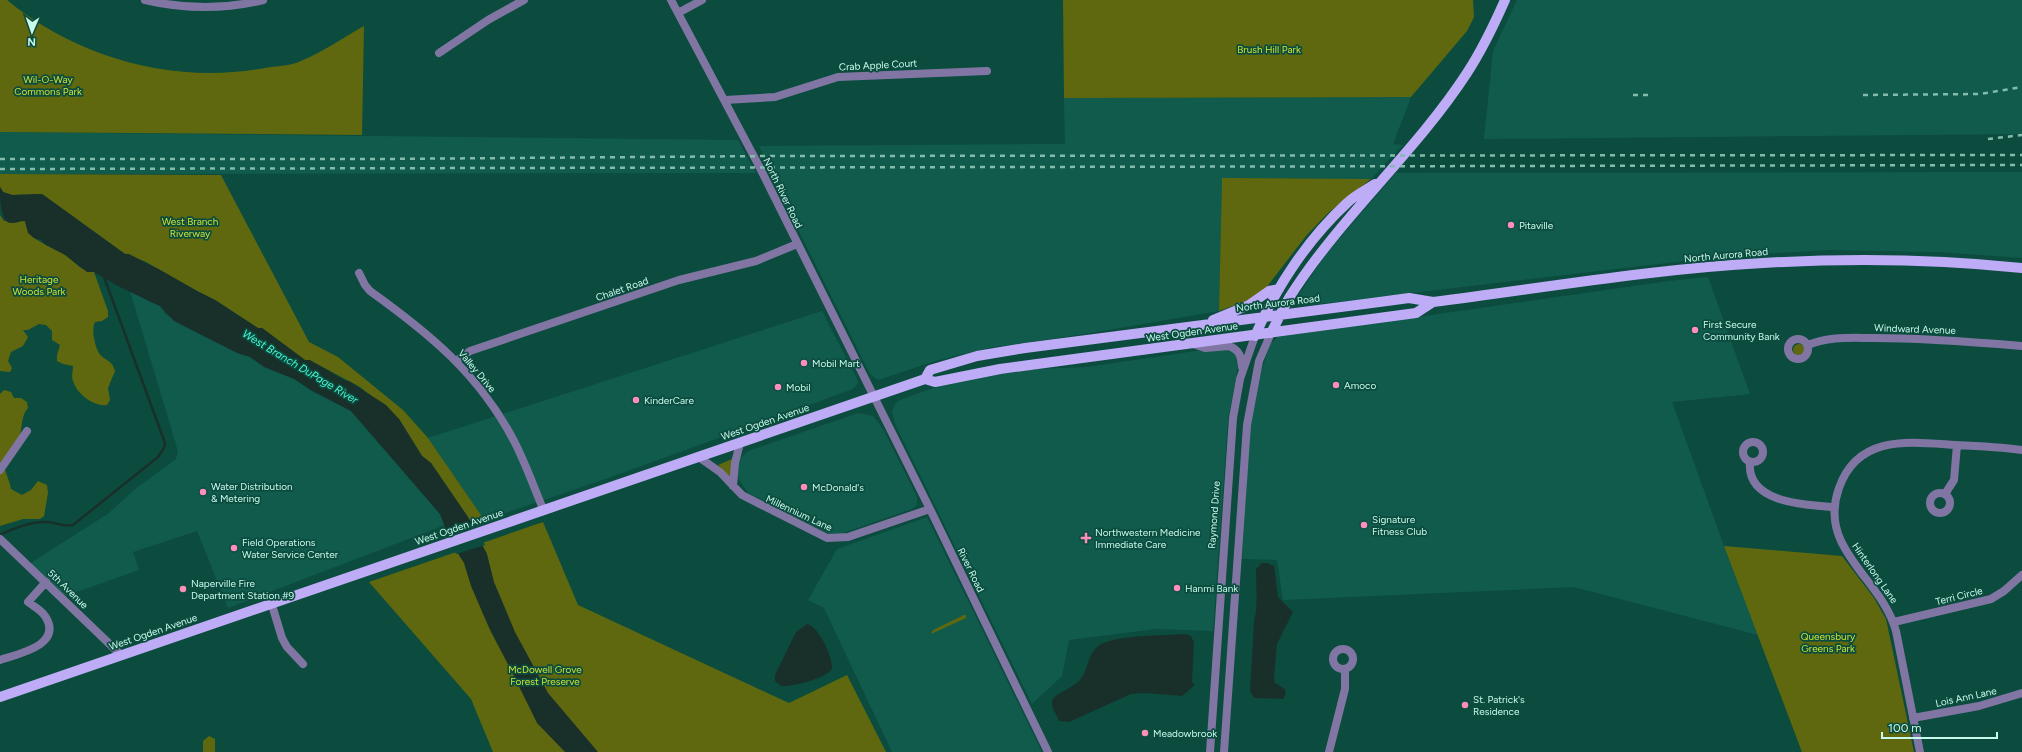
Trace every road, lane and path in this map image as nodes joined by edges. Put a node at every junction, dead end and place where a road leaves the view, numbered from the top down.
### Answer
1 (145, 0) edge
2 (263, 0) edge
3 (524, 0) edge
4 (671, 0) edge
5 (702, 0) edge
6 (1505, 0) edge
7 (678, 13) junction
8 (439, 53) dead end
9 (987, 71) dead end
10 (725, 100) junction
11 (1385, 176) junction
12 (797, 244) junction
13 (2022, 268) edge
14 (360, 273) dead end
15 (1279, 288) junction
16 (1433, 302) junction
17 (1280, 315) junction
18 (1263, 318) junction
19 (1197, 325) junction
20 (1270, 333) junction
21 (1126, 334) joint
22 (1255, 336) junction
23 (1192, 344) junction
24 (1808, 345) dead end
25 (2022, 346) edge
26 (456, 361) junction
27 (1243, 371) junction
28 (925, 379) junction
29 (874, 398) junction
30 (26, 431) dead end
31 (740, 443) junction
32 (1957, 445) junction
33 (2022, 450) edge
34 (700, 458) junction
35 (1750, 462) dead end
36 (0, 470) edge
37 (732, 486) junction
38 (1945, 494) dead end
39 (1834, 507) junction
40 (930, 509) junction
41 (544, 511) junction
42 (0, 539) edge
43 (2022, 575) edge
44 (46, 582) junction
45 (272, 605) junction
46 (1894, 622) junction
47 (121, 655) junction
48 (0, 660) edge
49 (303, 664) dead end
50 (1345, 669) dead end
51 (2022, 693) edge
52 (0, 697) edge
53 (1913, 718) junction
54 (1048, 752) edge
55 (1210, 752) edge
56 (1224, 752) edge
57 (1329, 752) edge
58 (1920, 752) edge

1 - 2 street
3 - 8 street
4 - 7 street, North River Road
5 - 7 street
6 - 11 main road, West Ogden Avenue
7 - 10 street, North River Road
9 - 10 street, Crab Apple Court
10 - 12 street, North River Road
11 - 15 main road, West Ogden Avenue
11 - 17 main road, West Ogden Avenue
12 - 26 street, Chalet Road
12 - 29 street, North River Road
13 - 16 main road, North Aurora Road
14 - 26 street, Valley Drive
15 - 18 main road, Raymond Drive
15 - 19 main road, West Ogden Avenue
16 - 17 main road, North Aurora Road
16 - 20 main road, North Aurora Road
17 - 18 main road, North Aurora Road
17 - 20 main road, West Ogden Avenue
18 - 19 main road, North Aurora Road
18 - 22 main road, Raymond Drive
19 - 21 main road, North Aurora Road
20 - 22 main road, West Ogden Avenue
20 - 56 street
21 - 28 main road, West Ogden Avenue
22 - 23 main road, West Ogden Avenue
22 - 27 street, Raymond Drive
23 - 27 street
23 - 28 main road, West Ogden Avenue
24 - 25 street, Windward Avenue
26 - 41 street, Valley Drive
27 - 55 street, Raymond Drive
28 - 29 main road, West Ogden Avenue
29 - 31 main road, West Ogden Avenue
29 - 40 street, River Road
30 - 36 street
31 - 34 main road, West Ogden Avenue
31 - 37 street
32 - 33 street, Hinterlong Lane
32 - 38 street
32 - 39 street, Hinterlong Lane
34 - 37 street, Millennium Lane
34 - 41 main road, West Ogden Avenue
35 - 39 street
37 - 40 street, Millennium Lane
39 - 46 street, Hinterlong Lane
40 - 54 street, River Road
41 - 45 main road, West Ogden Avenue
42 - 44 street, 5th Avenue
43 - 46 street, Terri Circle
44 - 47 street, 5th Avenue
44 - 48 street
45 - 47 main road, West Ogden Avenue
45 - 49 street
46 - 53 street, Hinterlong Lane
47 - 52 main road, West Ogden Avenue
50 - 57 street
51 - 53 street, Lois Ann Lane
53 - 58 street, Hinterlong Lane

